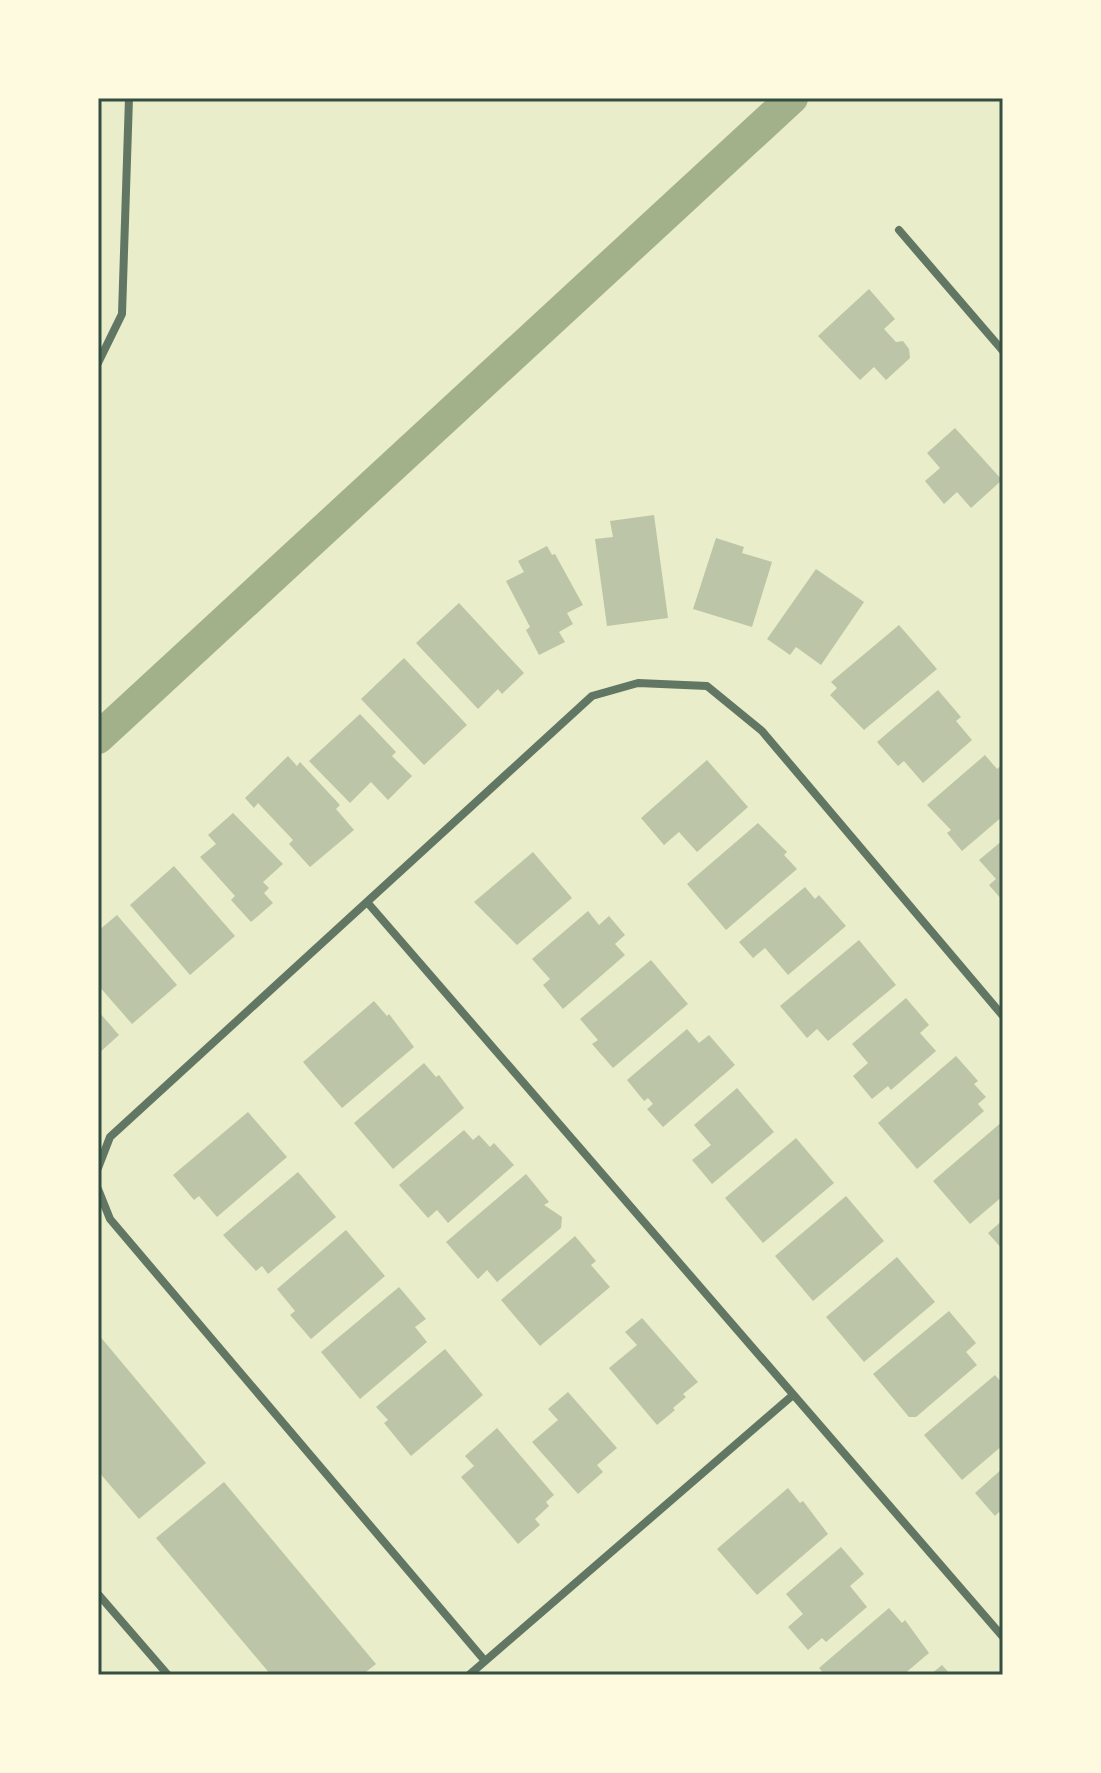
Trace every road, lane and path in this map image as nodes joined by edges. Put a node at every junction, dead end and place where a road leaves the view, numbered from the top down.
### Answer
1 (129, 98) edge
2 (899, 230) dead end
3 (1003, 351) edge
4 (98, 363) edge
5 (367, 902) junction
6 (1003, 1016) edge
7 (98, 1168) edge
8 (98, 1189) edge
9 (793, 1395) junction
10 (98, 1594) edge
11 (1003, 1637) edge
12 (485, 1661) junction
13 (168, 1675) edge
14 (469, 1675) edge

1 - 4 street
2 - 3 street
5 - 6 street
5 - 7 street
5 - 9 street
8 - 12 street
9 - 11 street
9 - 12 street
10 - 13 street
12 - 14 street

